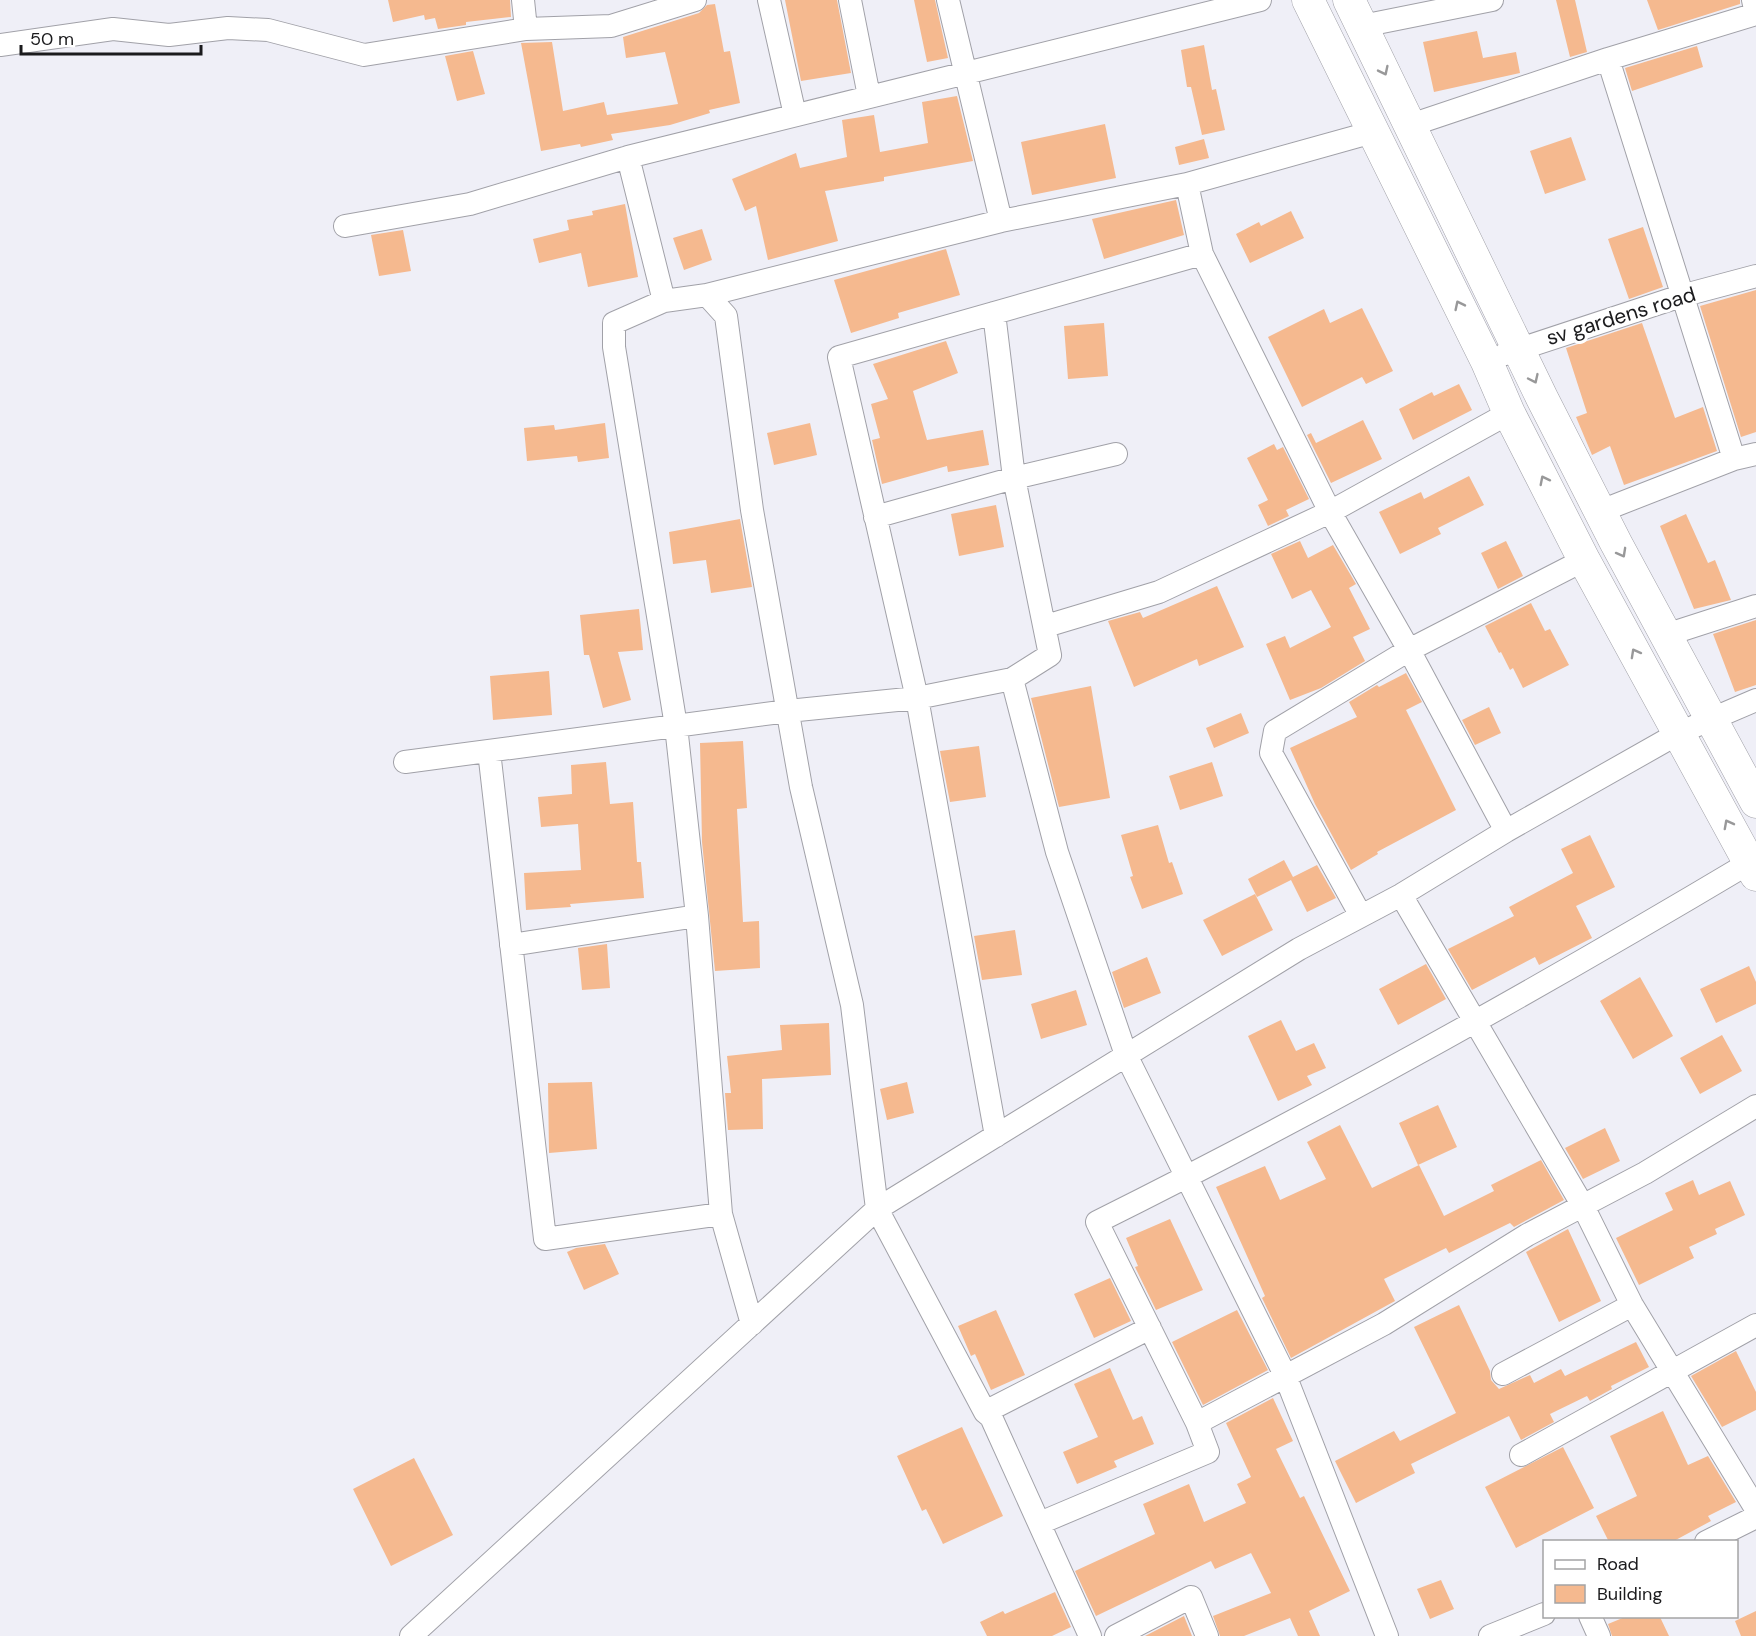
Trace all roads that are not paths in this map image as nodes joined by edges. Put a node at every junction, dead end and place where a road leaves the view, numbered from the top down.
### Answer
1 (523, 0) edge
2 (695, 0) edge
3 (769, 0) edge
4 (850, 0) edge
5 (948, 0) edge
6 (1260, 0) edge
7 (1308, 0) edge
8 (1492, 0) edge
9 (1753, 0) edge
10 (1356, 13) edge
11 (526, 29) junction
12 (0, 45) edge
13 (1608, 59) junction
14 (968, 72) junction
15 (869, 96) junction
16 (795, 115) junction
17 (1411, 125) junction
18 (1373, 132) junction
19 (628, 157) junction
20 (1187, 184) junction
21 (1001, 220) junction
22 (345, 226) dead end
23 (1202, 254) junction
24 (1756, 276) edge
25 (707, 295) junction
26 (1681, 296) junction
27 (664, 301) junction
28 (994, 313) junction
29 (1519, 348) junction
30 (1487, 362) junction
31 (1509, 413) junction
32 (1116, 454) dead end
33 (1745, 456) edge
34 (1014, 478) junction
35 (1601, 511) junction
36 (1330, 512) junction
37 (875, 517) junction
38 (1584, 560) junction
39 (1756, 606) edge
40 (1046, 626) junction
41 (1666, 635) junction
42 (1409, 650) junction
43 (1012, 679) junction
44 (917, 698) junction
45 (1756, 700) edge
46 (788, 711) junction
47 (1711, 717) junction
48 (676, 726) junction
49 (1679, 733) junction
50 (489, 751) junction
51 (405, 762) dead end
52 (1756, 802) edge
53 (1506, 831) junction
54 (1753, 869) edge
55 (1401, 895) junction
56 (697, 916) junction
57 (1361, 916) junction
58 (511, 945) junction
59 (1474, 1020) junction
60 (1126, 1055) junction
61 (1756, 1106) edge
62 (996, 1136) junction
63 (1186, 1178) junction
64 (1582, 1206) junction
65 (877, 1209) junction
66 (721, 1214) junction
67 (1632, 1305) junction
68 (752, 1324) junction
69 (1756, 1325) edge
70 (1150, 1328) junction
71 (1673, 1372) junction
72 (1503, 1374) dead end
73 (1285, 1375) junction
74 (985, 1412) junction
75 (1197, 1423) junction
76 (1521, 1455) dead end
77 (1756, 1509) edge
78 (1756, 1517) edge
79 (1040, 1523) junction
80 (1710, 1540) edge
81 (1543, 1615) edge
82 (1590, 1618) edge
83 (411, 1636) edge
84 (1090, 1636) edge
85 (1116, 1636) edge
86 (1208, 1636) edge
87 (1387, 1636) edge
88 (1490, 1636) edge
89 (1599, 1636) edge

1 - 11 street
2 - 11 street
3 - 16 street
4 - 15 street
5 - 14 street
6 - 14 street
7 - 18 main road
8 - 10 street
9 - 13 street
10 -> 17 main road
11 - 12 street
13 - 17 street
13 - 26 street
14 - 15 street
14 - 21 street
15 - 16 street
16 - 19 street
17 - 29 main road
18 - 20 street
30 -> 18 main road
19 - 22 street
19 - 27 street
20 - 21 street
20 - 23 street
21 - 25 street
23 - 28 street
23 - 36 street
24 - 26 street, sv gardens road
25 - 27 street
25 - 46 street
26 - 29 street, sv gardens road
26 - 33 street
27 - 48 street
28 - 34 street
28 - 37 street
29 - 30 street, sv gardens road
29 -> 35 main road
30 - 31 main road
31 - 36 street
38 -> 31 main road
32 - 34 street
33 - 35 street
34 - 37 street
34 - 40 street
35 -> 41 main road
36 - 40 street
36 - 42 street
37 - 44 street
38 - 42 street
49 -> 38 main road
39 - 41 street
40 - 43 street
41 - 47 main road
42 - 53 street
42 - 57 street
43 - 44 street
43 - 60 street
44 - 46 street
44 - 62 street
45 - 47 street
46 - 48 street
46 - 65 street
47 - 49 street
47 - 52 main road
48 - 50 street
48 - 56 street
49 - 53 street
54 -> 49 main road
50 - 51 street
50 - 58 street
53 - 55 street
54 - 59 street
55 - 57 street
55 - 59 street
56 - 58 street
56 - 66 street
57 - 60 street
58 - 66 street
59 - 63 street
59 - 64 street
60 - 62 street
60 - 63 street
61 - 64 street
62 - 65 street
63 - 70 street
63 - 73 street
64 - 67 street
64 - 73 street
65 - 68 street
65 - 74 street
66 - 68 street
67 - 71 street
67 - 72 street
68 - 83 street
69 - 71 street
70 - 74 street
70 - 75 street
71 - 76 street
71 - 77 street
73 - 75 street
73 - 87 street
74 - 79 street
75 - 79 street
78 - 80 street
79 - 84 street
81 - 88 street
82 - 89 street
85 - 86 street

